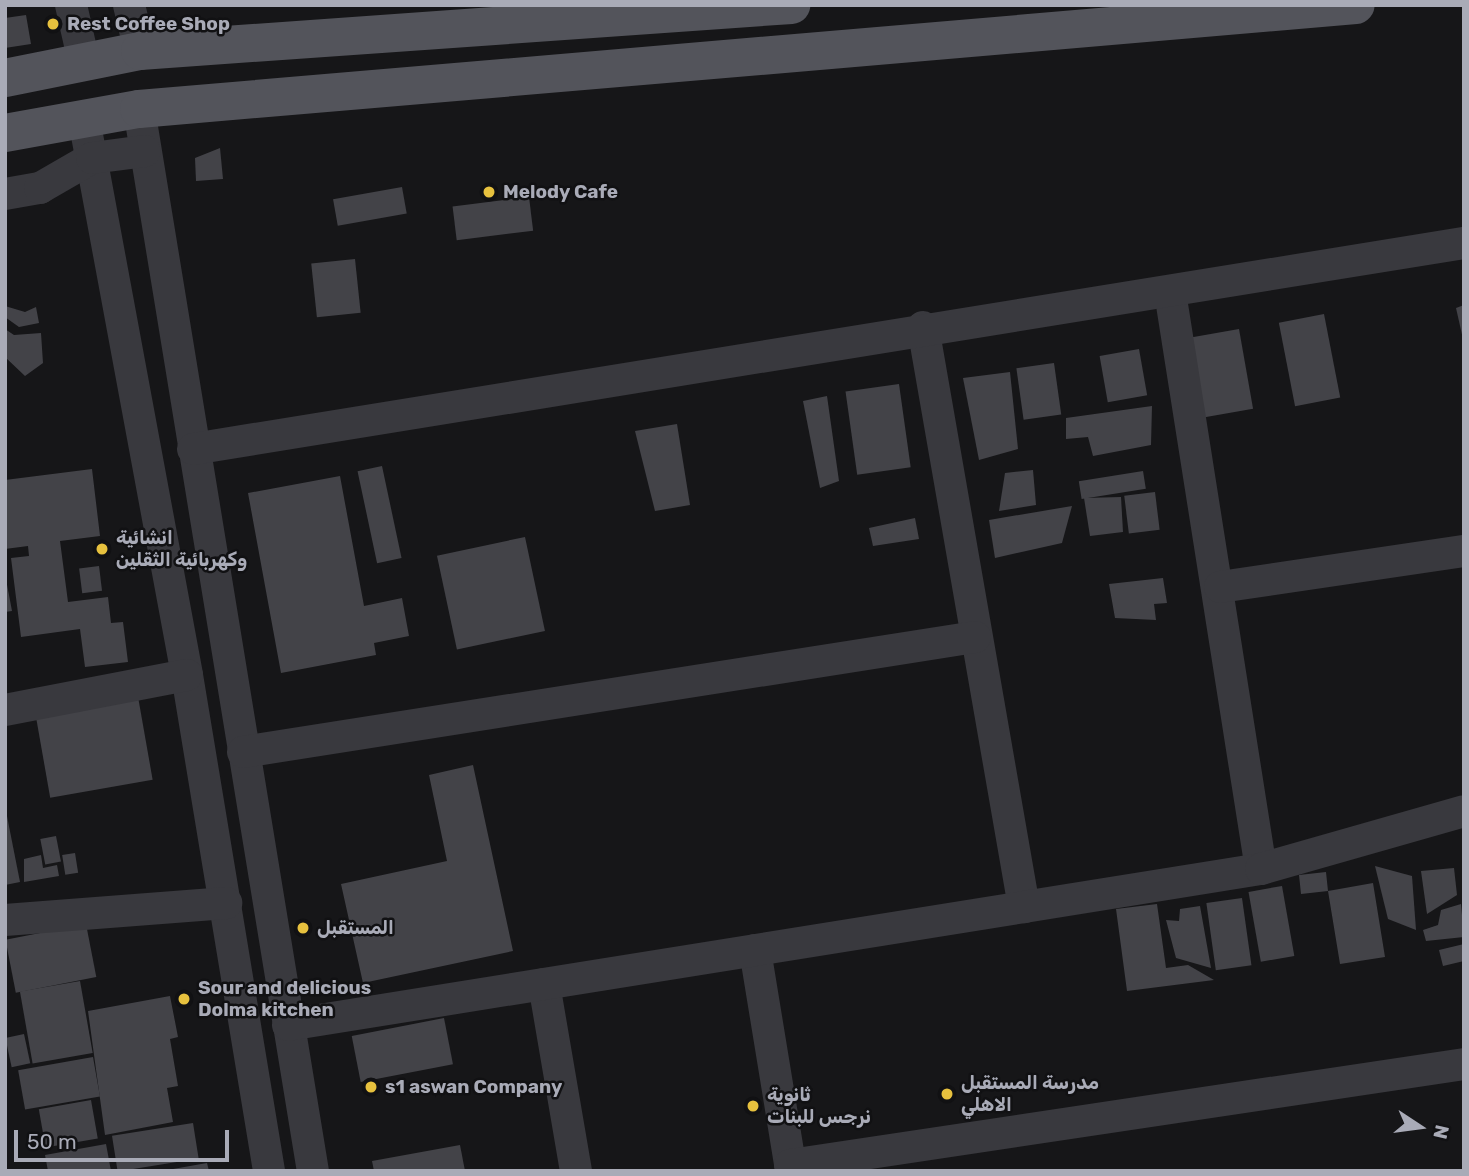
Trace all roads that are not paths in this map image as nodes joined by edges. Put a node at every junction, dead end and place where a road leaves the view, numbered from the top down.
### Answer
1 (71, 5) edge
2 (129, 5) edge
3 (791, 5) edge
4 (1356, 5) edge
5 (653, 17) junction
6 (140, 51) junction
7 (84, 62) junction
8 (659, 67) junction
9 (5, 78) edge
10 (139, 109) junction
11 (84, 119) junction
12 (5, 133) edge
13 (145, 151) junction
14 (92, 158) junction
15 (5, 194) edge
16 (1464, 243) edge
17 (1170, 292) junction
18 (923, 327) junction
19 (193, 449) junction
20 (1464, 551) edge
21 (1220, 587) junction
22 (975, 637) junction
23 (187, 675) junction
24 (5, 710) edge
25 (243, 752) junction
26 (1464, 811) edge
27 (1261, 869) junction
28 (226, 903) junction
29 (1024, 907) junction
30 (5, 920) edge
31 (755, 950) junction
32 (544, 984) junction
33 (288, 1025) junction
34 (1464, 1064) edge
35 (790, 1168) edge
36 (268, 1171) edge
37 (313, 1171) edge
38 (576, 1171) edge

1 - 7 street
2 - 6 street
3 - 5 main road
4 - 8 main road
5 - 6 main road
5 - 8 main road
6 - 7 main road
7 - 9 main road
8 - 10 main road
10 - 11 main road
10 - 13 street
11 - 12 main road
11 - 14 street
13 - 14 street
13 - 19 street
14 - 15 street
14 - 23 street
16 - 17 street
17 - 18 street
17 - 21 street
18 - 19 street
18 - 22 street
19 - 25 street
20 - 21 street
21 - 27 street
22 - 25 street
22 - 29 street
23 - 24 street
23 - 28 street
25 - 33 street
26 - 27 street
27 - 29 street
28 - 30 street
28 - 36 street
29 - 31 street
31 - 32 street
31 - 35 street
32 - 33 street
32 - 38 street
33 - 37 street
34 - 35 street

